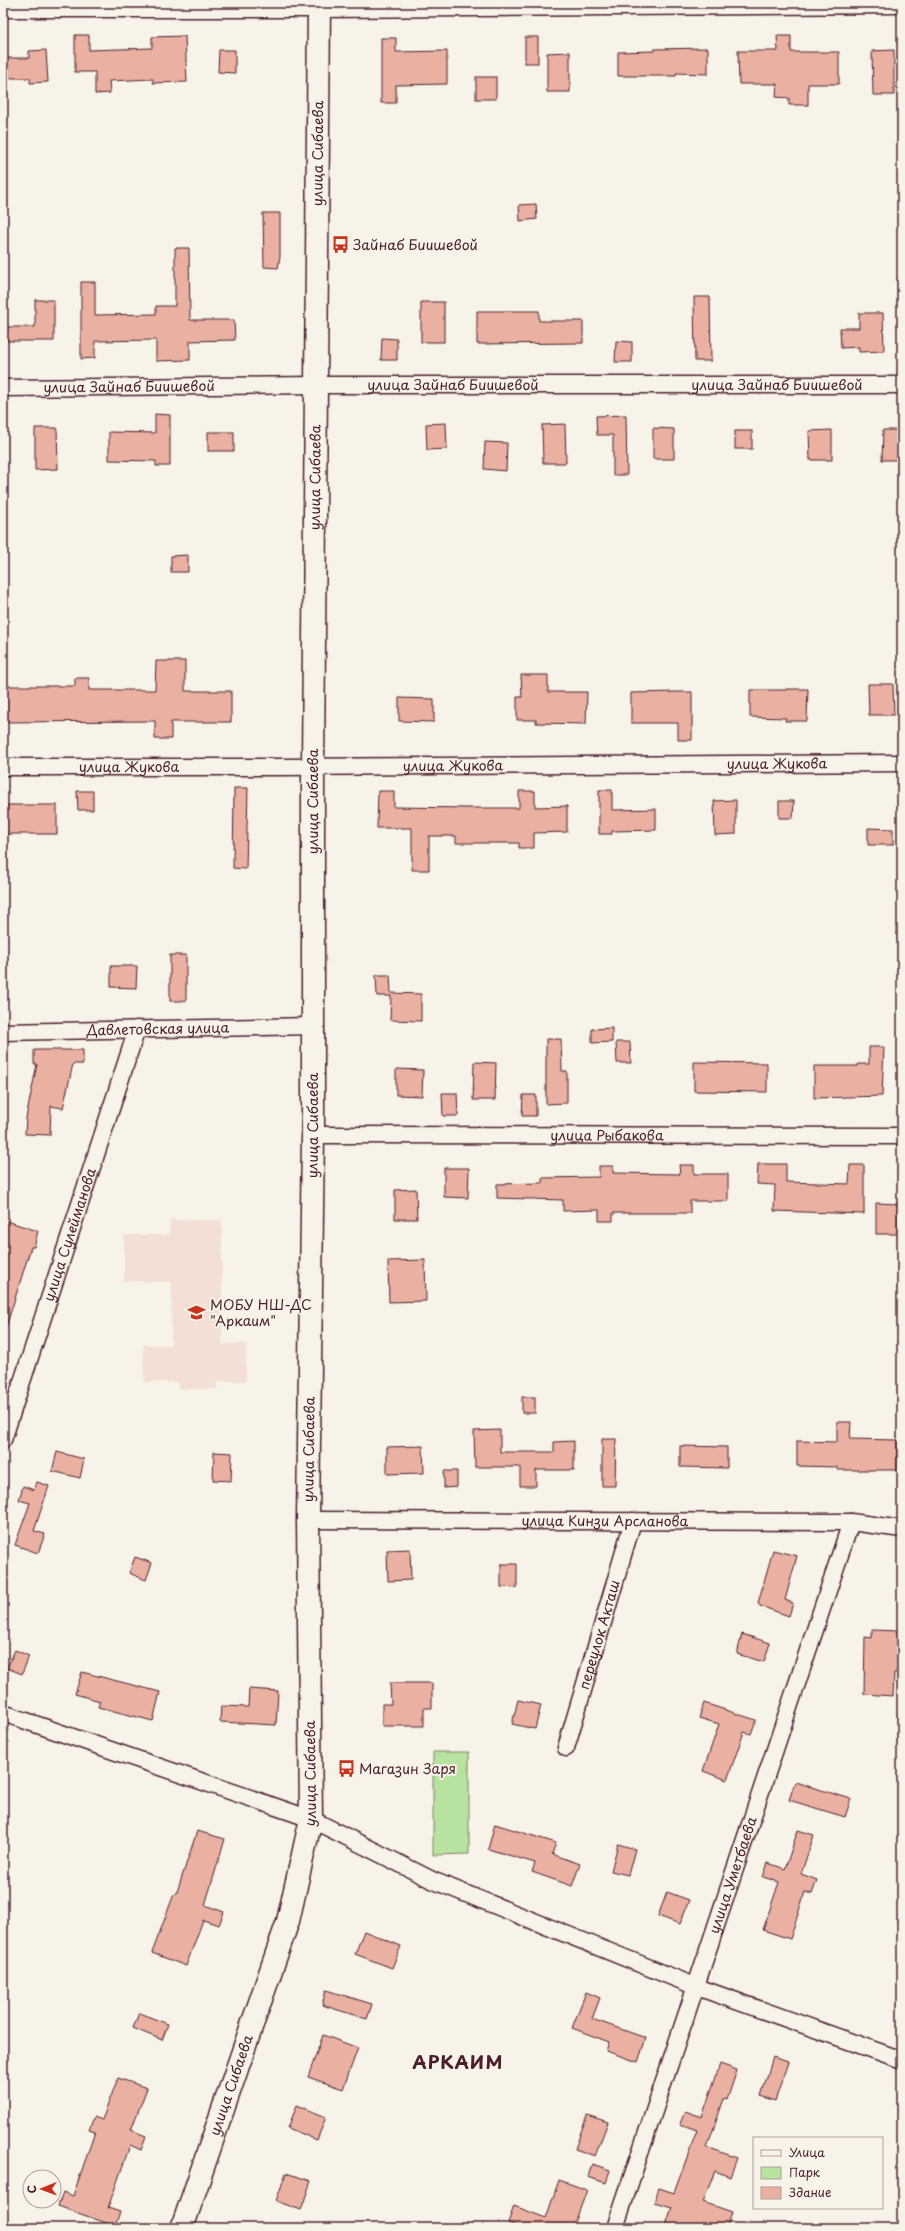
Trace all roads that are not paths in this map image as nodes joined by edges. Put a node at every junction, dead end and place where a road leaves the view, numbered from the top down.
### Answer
1 (902, 5) edge
2 (319, 6) edge
3 (3, 9) edge
4 (316, 385) junction
5 (902, 385) edge
6 (3, 388) edge
7 (902, 762) edge
8 (3, 767) edge
9 (313, 767) junction
10 (313, 1026) junction
11 (136, 1029) junction
12 (3, 1032) edge
13 (313, 1135) junction
14 (902, 1136) edge
15 (4, 1434) edge
16 (308, 1520) junction
17 (632, 1521) junction
18 (851, 1522) junction
19 (902, 1529) edge
20 (3, 1712) edge
21 (566, 1748) dead end
22 (311, 1819) junction
23 (697, 1987) junction
24 (902, 2060) edge
25 (182, 2228) edge
26 (615, 2228) edge

1 - 2 street
2 - 3 street
2 - 4 main road, улица Сибаева
4 - 5 street, улица Зайнаб Биишевой
4 - 6 street, улица Зайнаб Биишевой
4 - 9 main road, улица Сибаева
7 - 9 street, улица Жукова
8 - 9 street, улица Жукова
9 - 10 main road, улица Сибаева
10 - 11 street, Давлетовская улица
10 - 13 main road, улица Сибаева
11 - 12 street, Давлетовская улица
11 - 15 street, улица Сулейманова
13 - 14 street, улица Рыбакова
13 - 16 main road, улица Сибаева
16 - 17 street, улица Кинзи Арсланова
16 - 22 main road, улица Сибаева
17 - 18 street, улица Кинзи Арсланова
17 - 21 street, переулок Акташ
18 - 19 street, улица Кинзи Арсланова
18 - 23 street, улица Уметбаева
20 - 22 street
22 - 23 street
22 - 25 main road, улица Сибаева
23 - 24 street
23 - 26 street, улица Уметбаева

